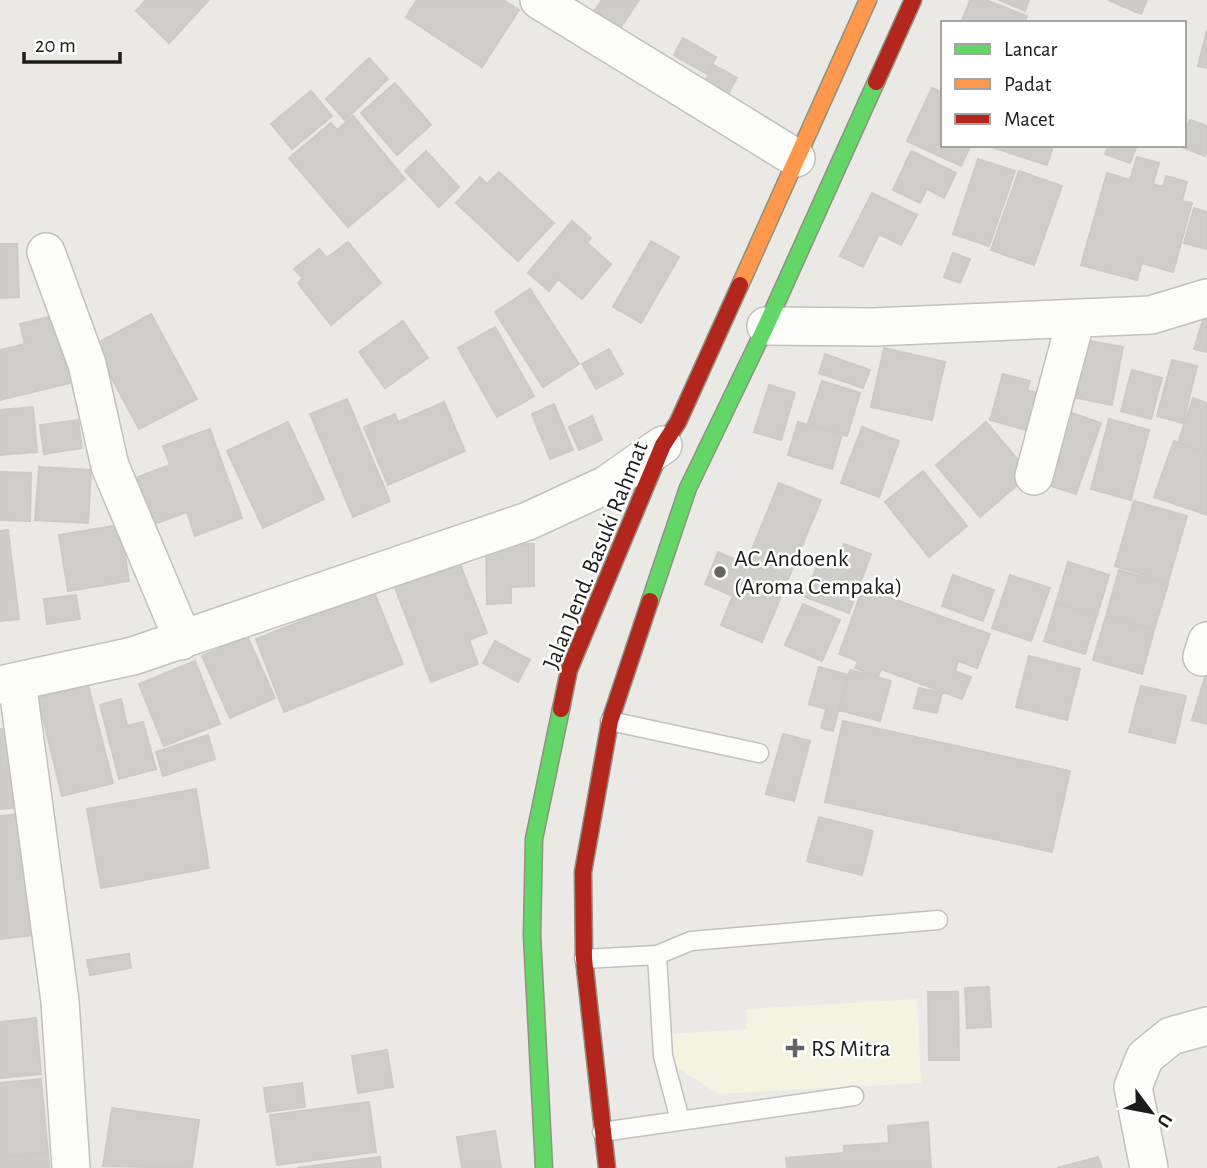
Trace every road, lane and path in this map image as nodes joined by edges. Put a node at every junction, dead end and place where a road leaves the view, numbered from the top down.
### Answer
1 (539, 0) edge
2 (868, 0) edge
3 (913, 0) edge
4 (796, 158) junction
5 (46, 252) dead end
6 (1207, 298) edge
7 (1076, 319) junction
8 (766, 326) junction
9 (663, 446) junction
10 (1034, 476) dead end
11 (181, 641) junction
12 (8, 683) edge
13 (610, 721) junction
14 (759, 752) dead end
15 (938, 920) dead end
16 (657, 955) junction
17 (584, 959) junction
18 (1207, 1026) edge
19 (854, 1096) dead end
20 (680, 1120) junction
21 (596, 1133) junction
22 (71, 1168) edge
23 (544, 1168) edge
24 (607, 1168) edge
25 (1149, 1168) edge

1 - 4 street
2 - 4 main road, Jalan Jend. Basuki Rahmat
3 - 8 main road
4 - 9 main road, Jalan Jend. Basuki Rahmat
5 - 11 street
6 - 7 street
7 - 8 street
7 - 10 street
8 - 13 main road
9 - 11 street
9 - 23 main road, Jalan Jend. Basuki Rahmat
11 - 12 street
12 - 22 street
13 - 14 lane
13 - 17 main road
15 - 16 lane
16 - 17 lane
16 - 20 lane
17 - 21 main road
18 - 25 street
19 - 20 lane
20 - 21 lane
21 - 24 main road

